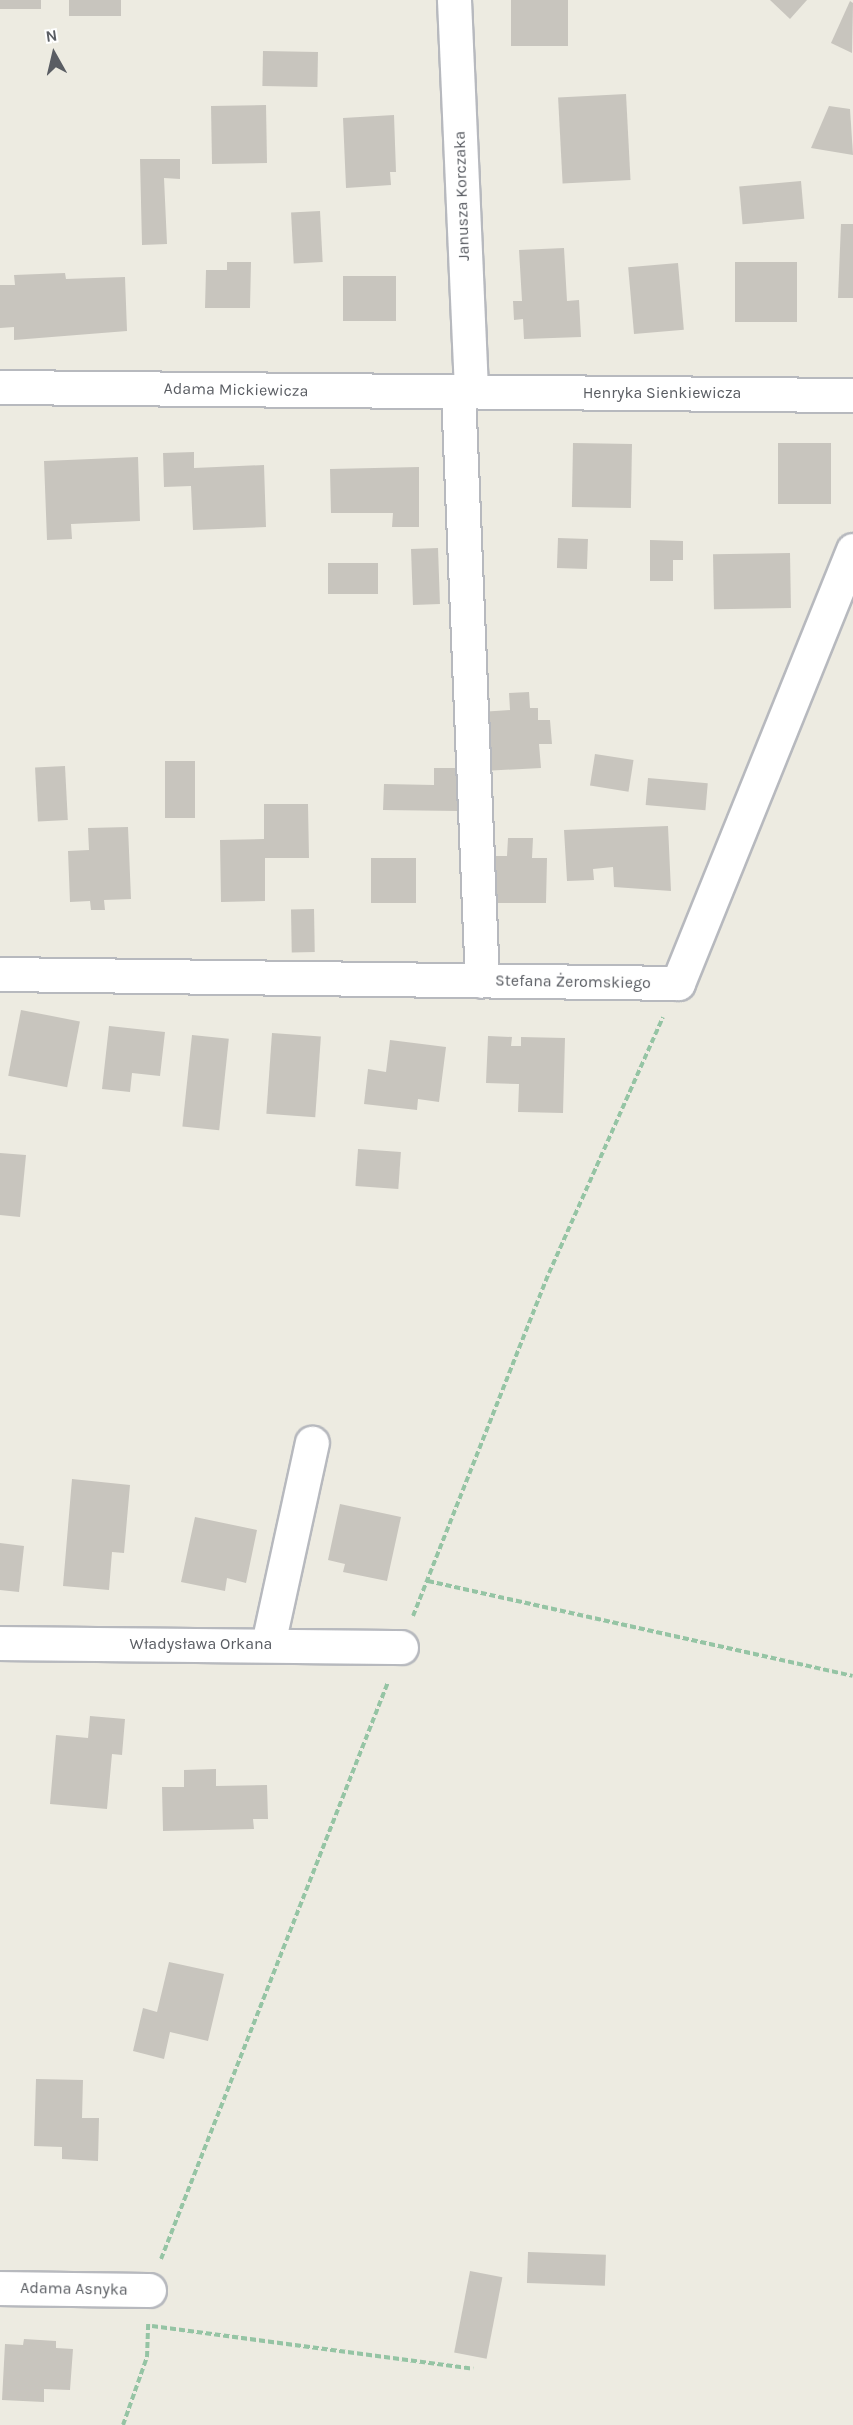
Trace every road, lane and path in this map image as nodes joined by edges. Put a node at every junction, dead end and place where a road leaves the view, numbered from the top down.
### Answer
1 (454, 0) edge
2 (0, 387) edge
3 (465, 392) junction
4 (853, 395) edge
5 (853, 550) edge
6 (0, 974) edge
7 (482, 981) junction
8 (312, 1443) dead end
9 (428, 1581) dead end
10 (0, 1643) edge
11 (268, 1644) junction
12 (401, 1647) dead end
13 (853, 1676) edge
14 (0, 2288) edge
15 (149, 2290) joint
16 (148, 2325) junction
17 (473, 2369) dead end
18 (123, 2425) edge

1 - 3 street, Janusza Korczaka
2 - 3 street, Adama Mickiewicza
3 - 4 street, Henryka Sienkiewicza
3 - 7 street, Janusza Korczaka
5 - 7 street, Stefana Żeromskiego
6 - 7 street, Stefana Żeromskiego
8 - 11 street
9 - 13 path
10 - 11 street, Władysława Orkana
11 - 12 street, Władysława Orkana
14 - 15 street, Adama Asnyka
15 - 16 path
16 - 17 path
16 - 18 path

